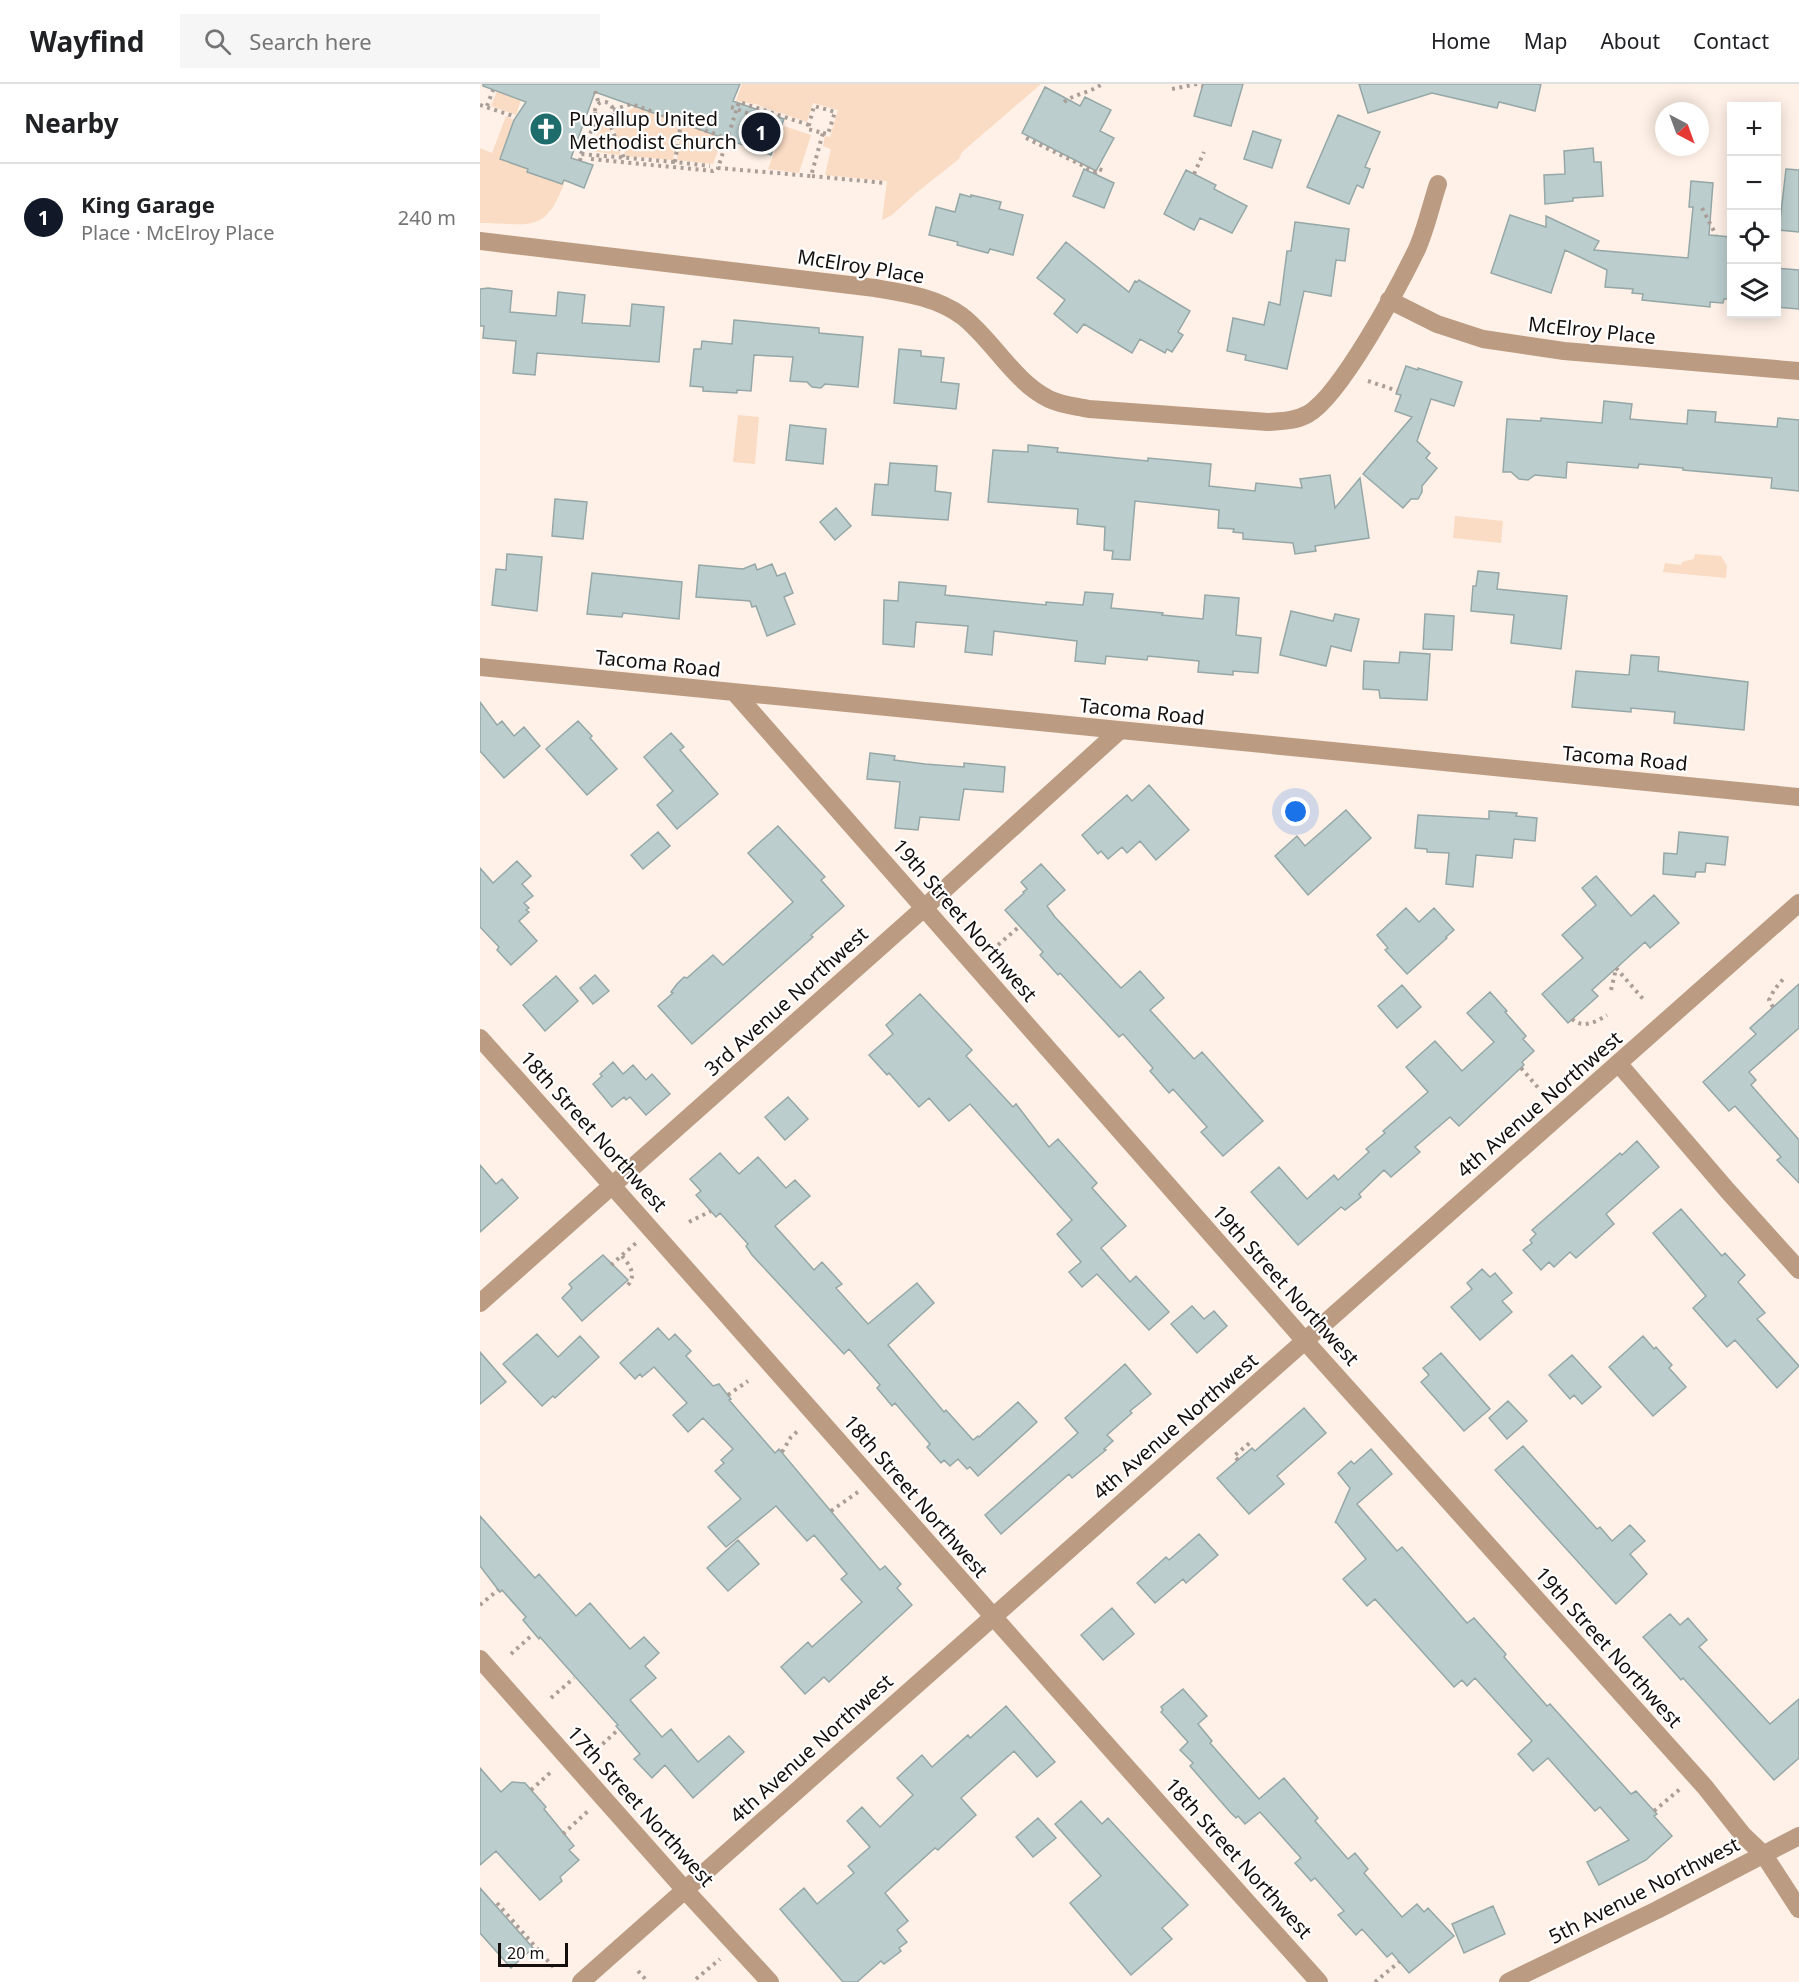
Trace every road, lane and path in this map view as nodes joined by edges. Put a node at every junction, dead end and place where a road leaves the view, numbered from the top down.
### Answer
1 (1102, 84) edge
2 (1203, 86) dead end
3 (1172, 89) dead end
4 (493, 90) dead end
5 (595, 92) dead end
6 (1064, 102) dead end
7 (599, 104) junction
8 (480, 105) edge
9 (487, 106) junction
10 (734, 108) junction
11 (613, 110) junction
12 (750, 114) dead end
13 (516, 117) dead end
14 (597, 118) junction
15 (608, 120) junction
16 (681, 122) junction
17 (809, 125) junction
18 (823, 133) junction
19 (721, 136) dead end
20 (1026, 138) dead end
21 (1204, 152) dead end
22 (581, 154) junction
23 (624, 158) junction
24 (591, 159) dead end
25 (580, 161) dead end
26 (675, 162) junction
27 (710, 166) dead end
28 (718, 168) junction
29 (1106, 172) dead end
30 (1194, 174) dead end
31 (811, 176) junction
32 (885, 183) dead end
33 (1438, 184) dead end
34 (1702, 208) dead end
35 (1716, 236) dead end
36 (480, 241) edge
37 (1389, 300) junction
38 (1799, 371) edge
39 (1368, 381) dead end
40 (1398, 391) dead end
41 (480, 668) edge
42 (735, 693) junction
43 (1119, 731) junction
44 (1799, 797) edge
45 (1799, 903) edge
46 (924, 908) junction
47 (1020, 926) dead end
48 (998, 945) dead end
49 (1784, 978) dead end
50 (1611, 990) dead end
51 (1644, 1000) dead end
52 (1773, 1007) dead end
53 (1607, 1015) dead end
54 (1572, 1019) dead end
55 (480, 1038) edge
56 (1618, 1063) junction
57 (1521, 1068) dead end
58 (1541, 1091) dead end
59 (612, 1185) junction
60 (711, 1211) dead end
61 (689, 1222) dead end
62 (639, 1241) dead end
63 (622, 1256) junction
64 (612, 1265) dead end
65 (1799, 1270) edge
66 (628, 1285) dead end
67 (480, 1303) edge
68 (1305, 1341) junction
69 (748, 1381) dead end
70 (728, 1395) dead end
71 (805, 1424) dead end
72 (1252, 1441) dead end
73 (782, 1452) dead end
74 (1238, 1460) dead end
75 (861, 1490) dead end
76 (831, 1511) dead end
77 (498, 1590) dead end
78 (480, 1605) edge
79 (993, 1617) junction
80 (531, 1636) dead end
81 (511, 1653) dead end
82 (480, 1659) edge
83 (574, 1677) dead end
84 (551, 1698) dead end
85 (619, 1729) dead end
86 (597, 1749) dead end
87 (552, 1770) dead end
88 (1683, 1786) dead end
89 (531, 1790) dead end
90 (588, 1811) dead end
91 (1654, 1811) dead end
92 (563, 1834) dead end
93 (1799, 1836) edge
94 (1764, 1855) junction
95 (685, 1890) junction
96 (496, 1903) dead end
97 (1799, 1909) edge
98 (720, 1959) dead end
99 (1399, 1962) dead end
100 (554, 1968) dead end
101 (638, 1971) dead end
102 (696, 1979) dead end
103 (581, 1982) edge
104 (648, 1982) edge
105 (770, 1982) edge
106 (1319, 1982) edge
107 (1375, 1982) edge
108 (1508, 1982) edge

1 - 6 path
2 - 3 path
4 - 9 path
5 - 7 path
7 - 11 path
7 - 14 path
8 - 9 path
9 - 13 path
10 - 12 path
10 - 17 path
10 - 28 path
11 - 15 path
11 - 16 path
14 - 15 path
14 - 22 path
15 - 23 path
16 - 19 path
16 - 26 path
17 - 18 path
17 - 18 path
18 - 31 path
20 - 29 path
21 - 30 path
22 - 23 path
22 - 25 path
23 - 26 path
24 - 28 path
26 - 27 path
28 - 31 path
31 - 32 path
33 - 37 street, McElroy Place
34 - 35 path
36 - 37 street, McElroy Place
37 - 38 street, McElroy Place
39 - 40 path
41 - 42 street, Tacoma Road
42 - 43 street, Tacoma Road
42 - 46 street, 19th Street Northwest
43 - 44 street, Tacoma Road
43 - 46 street, 3rd Avenue Northwest
45 - 56 street, 4th Avenue Northwest
46 - 59 street, 3rd Avenue Northwest
46 - 68 street, 19th Street Northwest
47 - 48 path
49 - 52 path
50 - 51 path
53 - 54 path
55 - 59 street, 18th Street Northwest
56 - 65 street
56 - 68 street, 4th Avenue Northwest
57 - 58 path
59 - 67 street, 3rd Avenue Northwest
59 - 79 street, 18th Street Northwest
60 - 61 path
62 - 63 path
63 - 64 path
63 - 66 path
68 - 79 street, 4th Avenue Northwest
68 - 94 street, 19th Street Northwest
69 - 70 path
71 - 73 path
72 - 74 path
75 - 76 path
77 - 78 path
79 - 95 street, 4th Avenue Northwest
79 - 106 street, 18th Street Northwest
80 - 81 path
82 - 95 street, 17th Street Northwest
83 - 84 path
85 - 86 path
87 - 89 path
88 - 91 path
90 - 92 path
93 - 94 street, 5th Avenue Northwest
94 - 97 street, 19th Street Northwest
94 - 108 street, 5th Avenue Northwest
95 - 103 street, 4th Avenue Northwest
95 - 105 street, 17th Street Northwest
96 - 100 path
98 - 102 path
99 - 107 path
101 - 104 path

